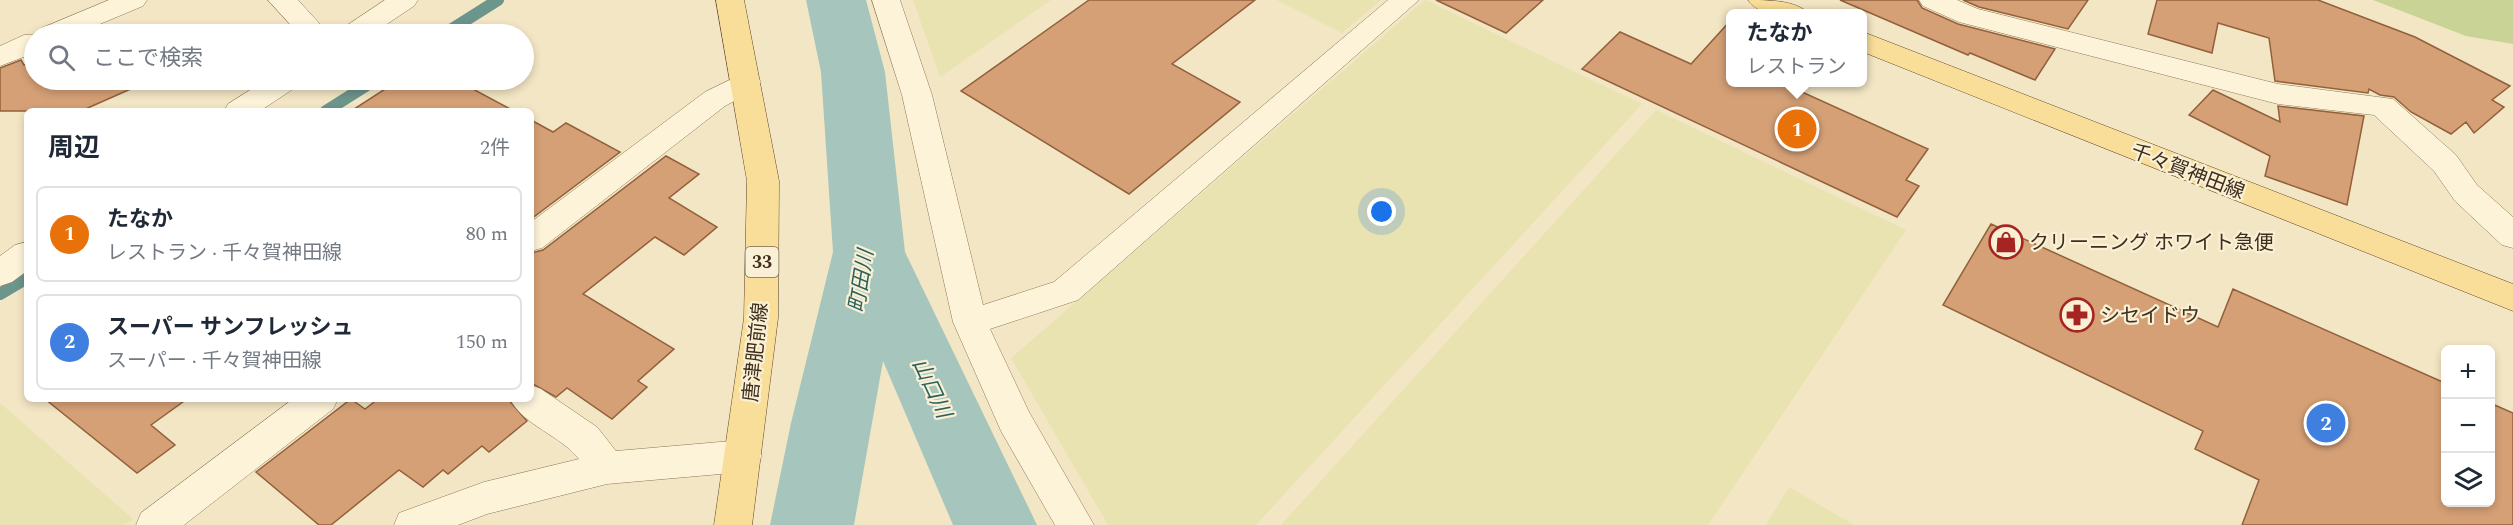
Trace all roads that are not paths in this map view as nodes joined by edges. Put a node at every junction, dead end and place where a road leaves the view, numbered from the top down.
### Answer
1 (134, 0) edge
2 (282, 0) edge
3 (404, 0) edge
4 (730, 0) edge
5 (886, 0) edge
6 (1405, 0) edge
7 (1762, 0) edge
8 (1933, 0) edge
9 (1783, 9) edge
10 (76, 24) edge
11 (305, 24) edge
12 (367, 24) edge
13 (1867, 43) edge
14 (24, 46) edge
15 (0, 57) edge
16 (746, 82) junction
17 (271, 90) edge
18 (244, 108) edge
19 (2513, 236) edge
20 (534, 237) edge
21 (24, 256) edge
22 (0, 273) edge
23 (2513, 298) edge
24 (970, 321) junction
25 (316, 402) edge
26 (532, 402) edge
27 (743, 456) junction
28 (607, 468) junction
29 (155, 525) edge
30 (413, 525) edge
31 (733, 525) edge
32 (1075, 525) edge

1 - 10 street
2 - 11 street
3 - 12 street
4 - 16 main road, 唐津肥前線 / 33
5 - 24 street
6 - 24 street
7 - 9 main road
8 - 19 street
13 - 23 main road, 千々賀神田線
14 - 15 street
16 - 20 street
16 - 27 main road, 唐津肥前線 / 33
17 - 18 street
21 - 22 street
24 - 32 street
25 - 29 street
26 - 28 street
27 - 28 street
27 - 31 main road, 唐津肥前線 / 33
28 - 30 street

